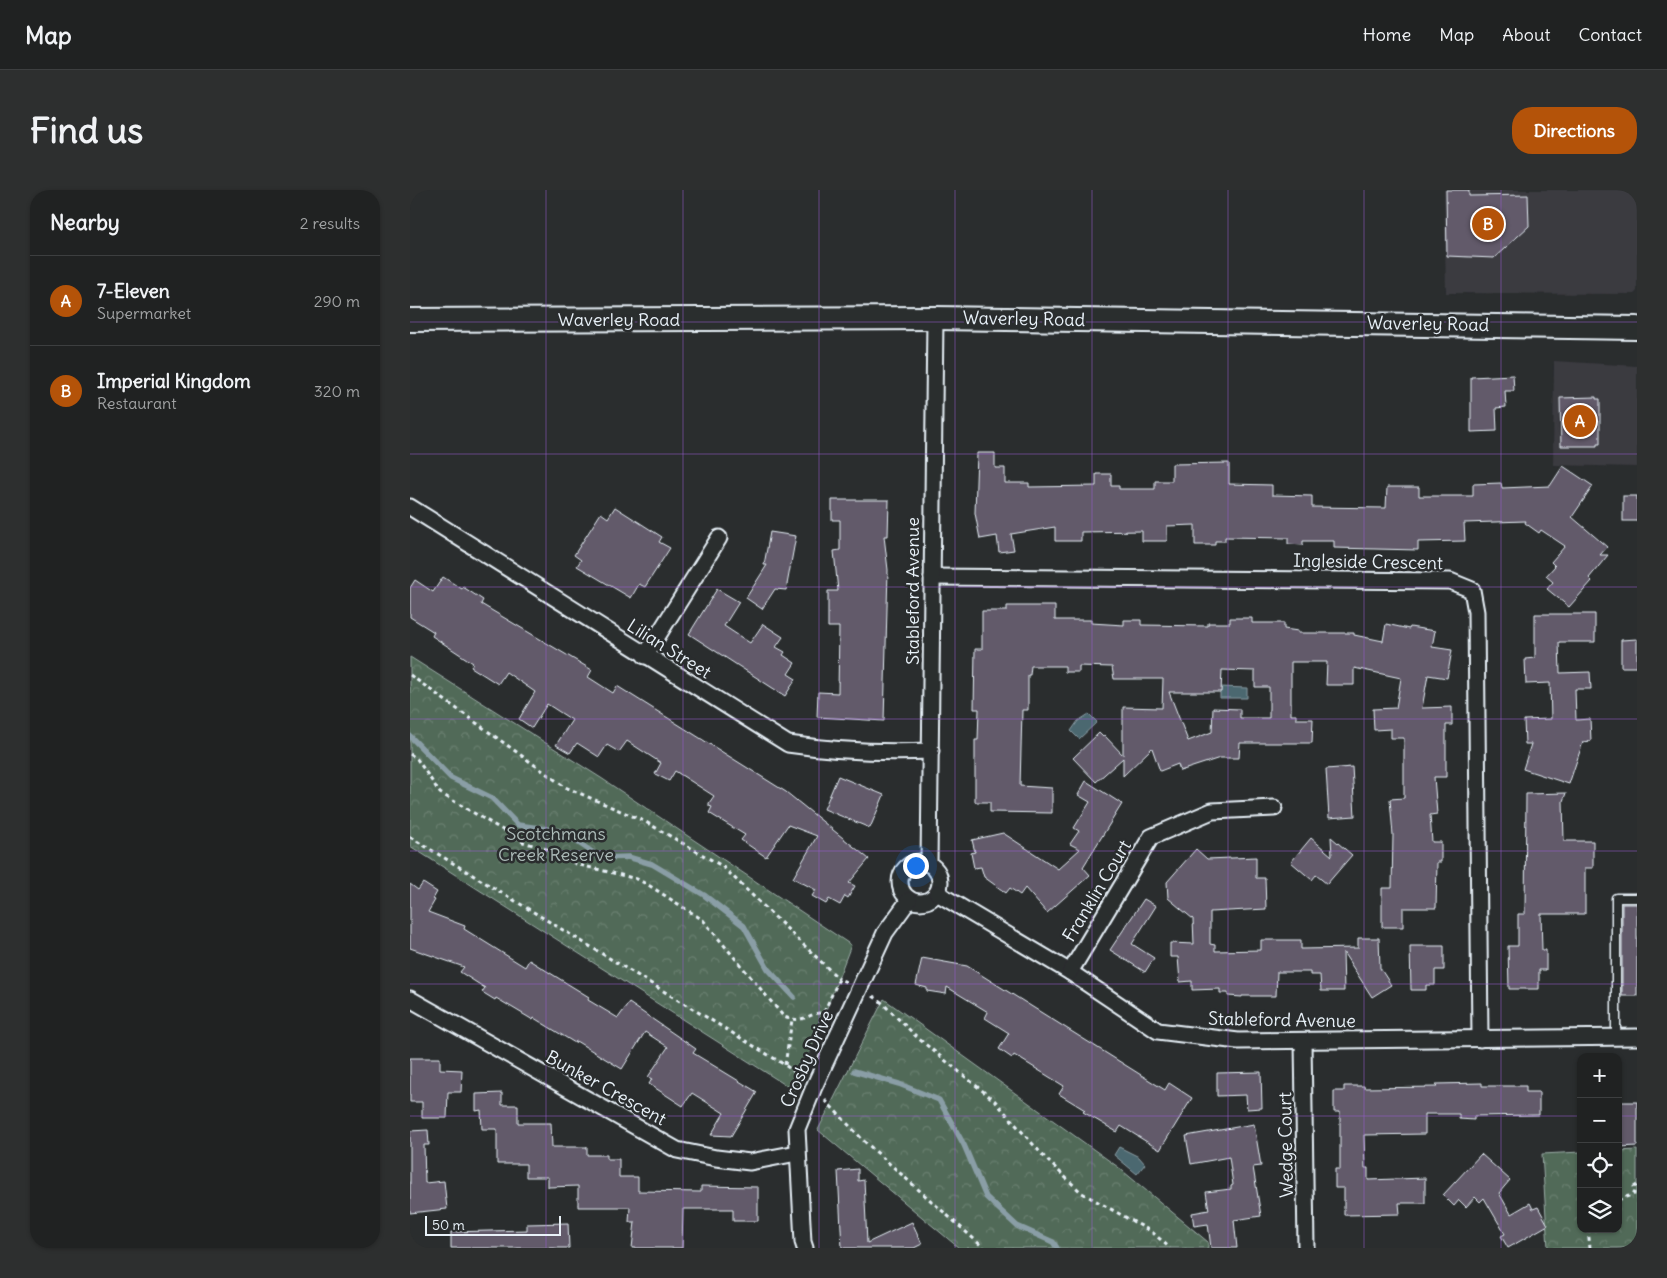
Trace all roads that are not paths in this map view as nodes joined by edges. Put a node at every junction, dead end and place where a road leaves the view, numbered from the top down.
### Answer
1 (935, 318) junction
2 (410, 320) edge
3 (1637, 328) edge
4 (410, 507) edge
5 (719, 538) dead end
6 (932, 577) junction
7 (645, 656) junction
8 (931, 751) junction
9 (1274, 808) dead end
10 (929, 864) junction
11 (938, 893) junction
12 (1637, 898) edge
13 (909, 900) junction
14 (1070, 972) junction
15 (410, 999) edge
16 (1616, 1037) junction
17 (1637, 1037) edge
18 (1480, 1039) junction
19 (1303, 1041) junction
20 (797, 1153) junction
21 (805, 1248) edge
22 (1306, 1248) edge

1 - 2 main road, Waverley Road
1 - 3 main road, Waverley Road
1 - 6 street, Stableford Avenue
4 - 7 street, Lilian Street
5 - 7 street
6 - 8 street, Stableford Avenue
6 - 18 street, Ingleside Crescent
7 - 8 street, Lilian Street
8 - 10 street, Stableford Avenue
9 - 14 street, Franklin Court
10 - 11 street
10 - 13 street
11 - 13 street
11 - 14 street, Stableford Avenue
12 - 16 lane
13 - 20 street, Crosby Drive
14 - 19 street, Stableford Avenue
15 - 20 street, Bunker Crescent
16 - 17 street, Stableford Avenue
16 - 18 street, Stableford Avenue
18 - 19 street, Stableford Avenue
19 - 22 street, Wedge Court
20 - 21 street, Crosby Drive

